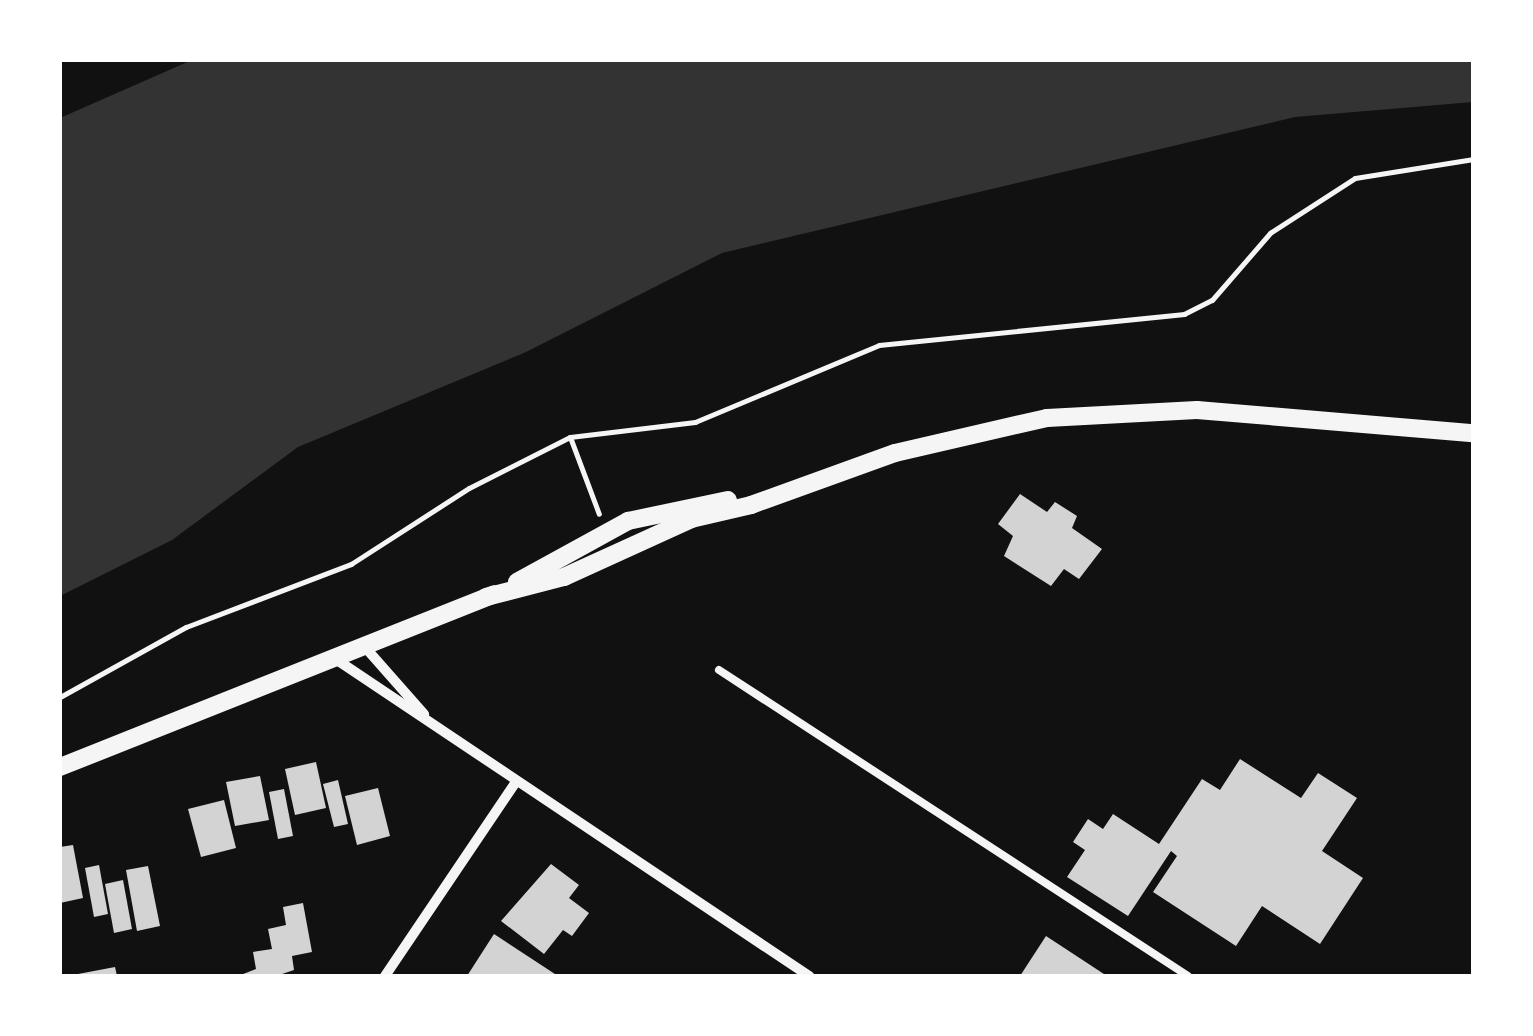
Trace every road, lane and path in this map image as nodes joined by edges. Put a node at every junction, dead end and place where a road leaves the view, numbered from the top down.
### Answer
1 (1473, 159) edge
2 (1473, 433) edge
3 (570, 437) junction
4 (787, 491) junction
5 (605, 531) junction
6 (486, 597) junction
7 (364, 646) junction
8 (334, 658) junction
9 (719, 670) dead end
10 (60, 697) edge
11 (444, 731) junction
12 (60, 767) edge
13 (516, 782) junction
14 (385, 976) edge
15 (809, 976) edge
16 (1188, 976) edge

1 - 3 path
2 - 4 street
3 - 5 path
3 - 10 path
4 - 5 street
4 - 6 street
5 - 6 street
6 - 7 street
7 - 8 street
7 - 11 street
8 - 11 street
8 - 12 street
9 - 16 lane
11 - 13 street
13 - 14 street
13 - 15 street

